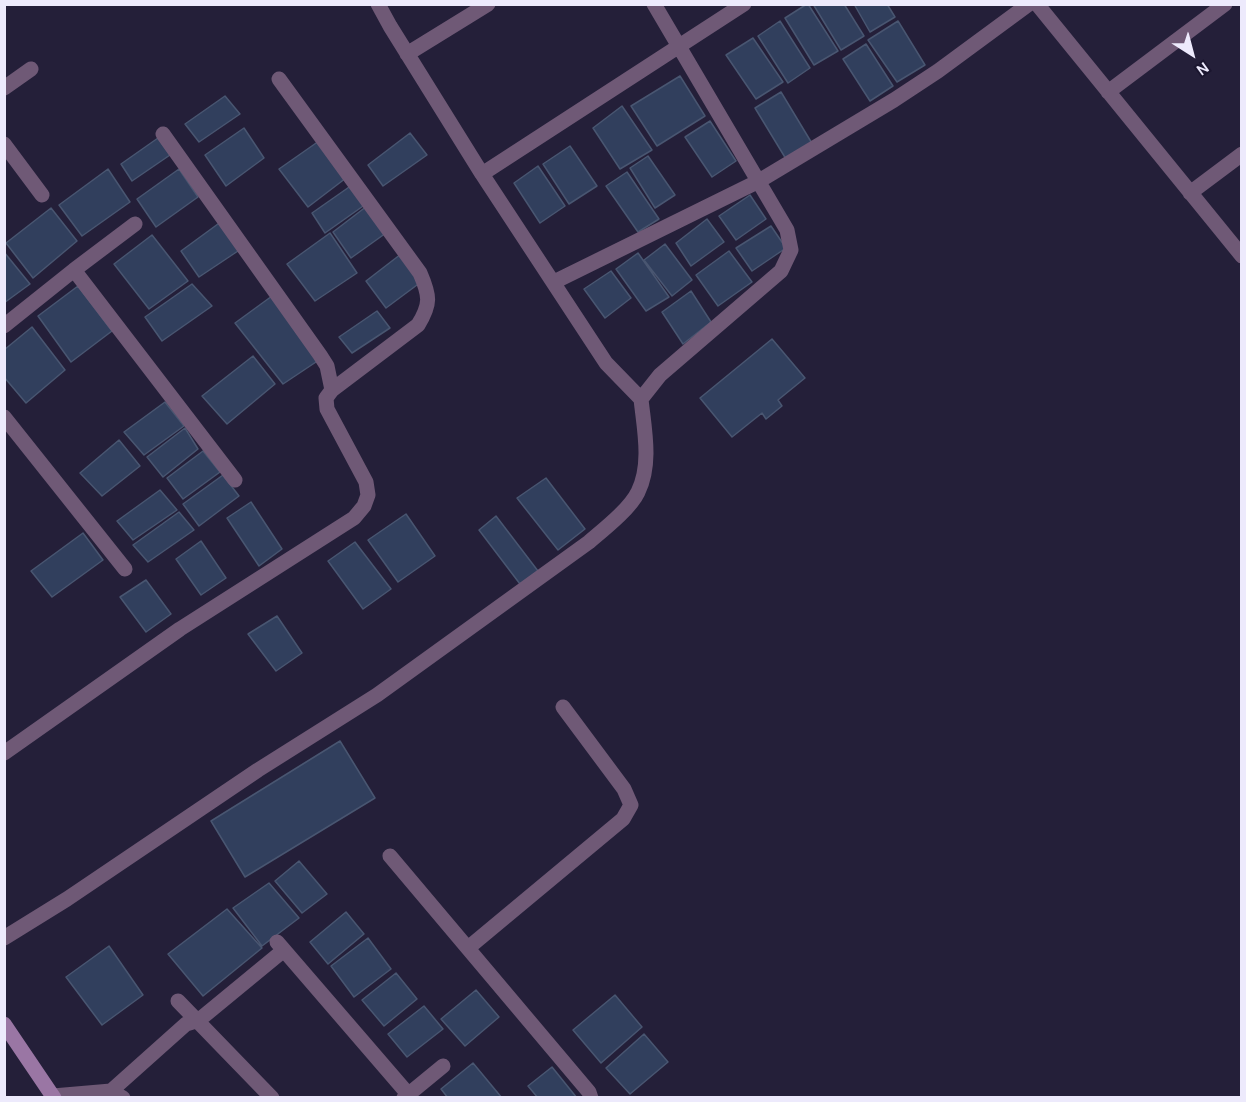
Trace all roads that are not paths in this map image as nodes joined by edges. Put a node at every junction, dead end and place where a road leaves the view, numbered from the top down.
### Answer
1 (378, 4) edge
2 (488, 4) edge
3 (654, 4) edge
4 (744, 4) edge
5 (1029, 4) edge
6 (1037, 4) edge
7 (1225, 4) edge
8 (679, 48) junction
9 (407, 54) junction
10 (31, 69) dead end
11 (279, 79) dead end
12 (4, 88) edge
13 (1108, 92) junction
14 (163, 135) dead end
15 (4, 144) edge
16 (1242, 154) edge
17 (483, 174) junction
18 (759, 181) junction
19 (1190, 193) junction
20 (42, 195) dead end
21 (135, 224) dead end
22 (1242, 256) edge
23 (74, 270) junction
24 (554, 282) junction
25 (4, 326) edge
26 (332, 390) junction
27 (640, 399) junction
28 (4, 417) edge
29 (236, 480) dead end
30 (125, 570) dead end
31 (563, 706) dead end
32 (4, 753) edge
33 (390, 856) dead end
34 (4, 938) edge
35 (468, 948) junction
36 (178, 1001) dead end
37 (198, 1021) junction
38 (4, 1024) edge
39 (443, 1066) dead end
40 (117, 1094) edge
41 (406, 1096) edge
42 (54, 1097) edge
43 (272, 1098) edge
44 (591, 1098) edge

1 - 9 street
2 - 9 street
3 - 8 street
4 - 8 street
5 - 18 street
6 - 13 street
7 - 13 street
8 - 17 street
8 - 18 street
9 - 17 street
10 - 12 street
11 - 26 street
13 - 19 street
14 - 26 street
15 - 20 street
16 - 19 street
17 - 24 street
18 - 24 street
18 - 27 street
19 - 22 street
21 - 23 street
23 - 25 street
23 - 29 street
24 - 27 street
26 - 32 street
27 - 34 street
28 - 30 street
31 - 35 street
33 - 35 street
35 - 44 street
36 - 37 street
37 - 40 street
37 - 41 street
37 - 43 street
38 - 42 main road
39 - 41 street
40 - 42 street

